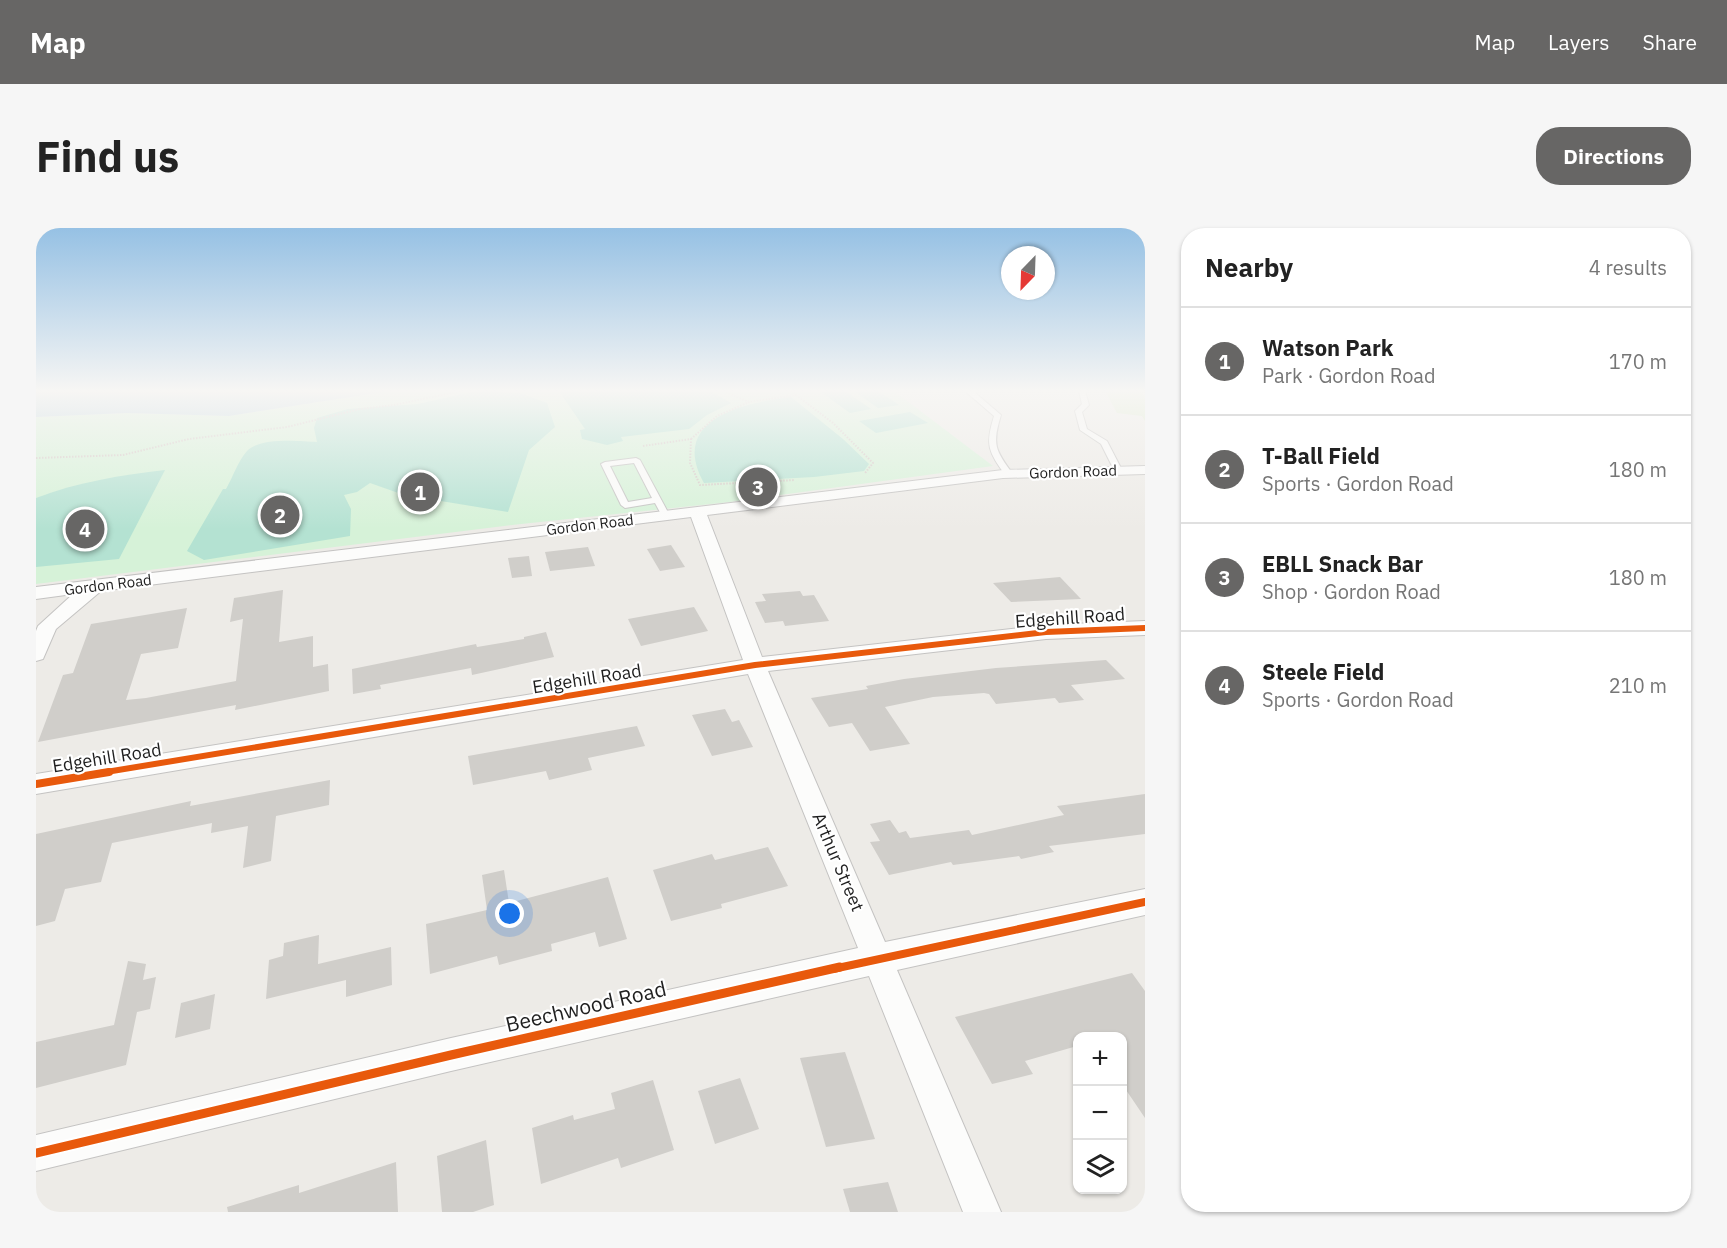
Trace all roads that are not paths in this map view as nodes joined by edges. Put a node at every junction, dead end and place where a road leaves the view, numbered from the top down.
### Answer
1 (991, 437) edge
2 (1095, 437) edge
3 (1118, 470) junction
4 (1145, 470) edge
5 (1009, 474) junction
6 (658, 500) junction
7 (697, 511) junction
8 (666, 516) junction
9 (97, 587) junction
10 (36, 593) edge
11 (1145, 628) edge
12 (36, 654) edge
13 (755, 665) junction
14 (36, 784) edge
15 (1145, 902) edge
16 (878, 958) junction
17 (36, 1153) edge
18 (982, 1212) edge

1 - 5 lane
2 - 3 lane
3 - 4 street, Gordon Road
3 - 5 street, Gordon Road
5 - 7 street, Gordon Road
6 - 6 lane
6 - 8 lane
7 - 8 street, Gordon Road
7 - 13 street, Arthur Street
8 - 9 street, Gordon Road
9 - 10 street, Gordon Road
9 - 12 street
11 - 13 street, Edgehill Road
13 - 14 street, Edgehill Road
13 - 16 street, Arthur Street
15 - 16 street, Beechwood Road
16 - 17 street, Beechwood Road
16 - 18 street, Arthur Street

